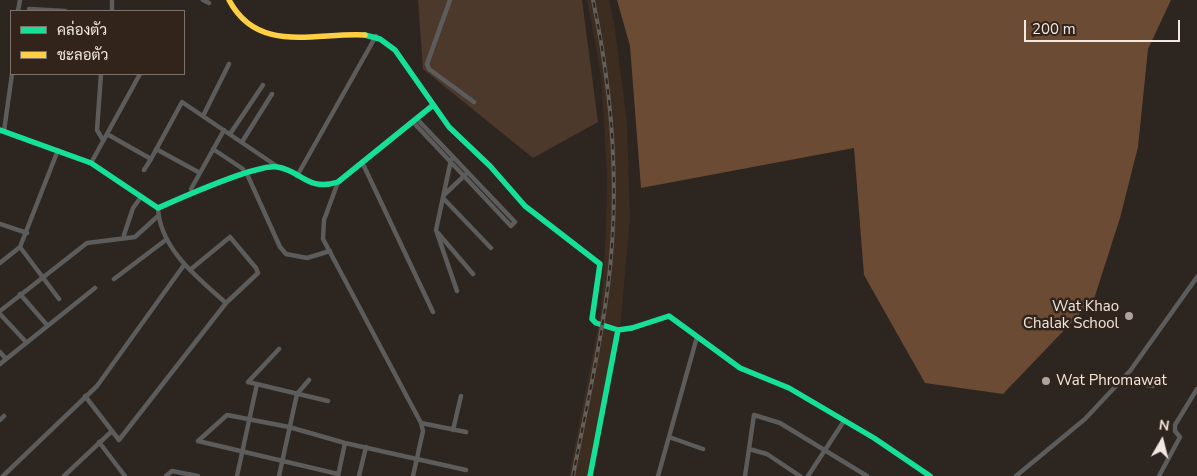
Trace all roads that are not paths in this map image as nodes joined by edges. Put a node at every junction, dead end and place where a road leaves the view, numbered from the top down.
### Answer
1 (203, 0) edge
2 (229, 0) edge
3 (450, 0) edge
4 (209, 3) dead end
5 (29, 9) dead end
6 (47, 10) edge
7 (376, 36) junction
8 (229, 64) dead end
9 (12, 75) edge
10 (101, 75) edge
11 (139, 75) edge
12 (263, 85) dead end
13 (272, 94) dead end
14 (474, 102) dead end
15 (432, 106) junction
16 (203, 116) junction
17 (415, 121) junction
18 (224, 130) junction
19 (2, 131) edge
20 (107, 134) junction
21 (230, 134) junction
22 (104, 140) junction
23 (242, 142) junction
24 (156, 149) junction
25 (213, 149) junction
26 (58, 150) junction
27 (151, 159) junction
28 (452, 160) junction
29 (362, 162) junction
30 (90, 163) junction
31 (278, 167) junction
32 (144, 170) dead end
33 (245, 171) junction
34 (200, 173) junction
35 (465, 174) junction
36 (297, 176) junction
37 (338, 182) junction
38 (191, 189) dead end
39 (444, 196) junction
40 (141, 197) junction
41 (492, 202) junction
42 (158, 208) junction
43 (158, 216) junction
44 (0, 224) edge
45 (436, 230) junction
46 (27, 233) junction
47 (124, 234) dead end
48 (167, 239) junction
49 (20, 247) junction
50 (491, 248) dead end
51 (330, 251) junction
52 (0, 263) edge
53 (184, 265) junction
54 (190, 270) junction
55 (473, 274) dead end
56 (1197, 276) edge
57 (41, 277) junction
58 (114, 279) dead end
59 (1192, 284) junction
60 (95, 288) dead end
61 (1197, 288) edge
62 (457, 291) dead end
63 (20, 294) junction
64 (59, 299) dead end
65 (226, 303) junction
66 (432, 312) dead end
67 (0, 313) edge
68 (47, 325) junction
69 (618, 330) junction
70 (698, 337) junction
71 (26, 342) junction
72 (279, 349) dead end
73 (0, 352) edge
74 (6, 359) junction
75 (0, 364) edge
76 (1125, 376) junction
77 (309, 380) dead end
78 (258, 384) junction
79 (1152, 386) dead end
80 (1197, 389) edge
81 (297, 394) junction
82 (85, 396) junction
83 (461, 396) dead end
84 (328, 401) dead end
85 (250, 420) junction
86 (844, 420) junction
87 (421, 423) junction
88 (290, 427) junction
89 (453, 430) junction
90 (112, 431) junction
91 (466, 432) dead end
92 (669, 437) junction
93 (99, 442) junction
94 (346, 443) junction
95 (366, 447) junction
96 (704, 449) dead end
97 (749, 449) junction
98 (825, 450) junction
99 (242, 451) junction
100 (417, 458) junction
101 (283, 459) junction
102 (466, 470) dead end
103 (792, 471) junction
104 (338, 475) edge
105 (3, 476) edge
106 (64, 476) edge
107 (125, 476) edge
108 (166, 476) edge
109 (198, 476) edge
110 (237, 476) edge
111 (279, 476) edge
112 (359, 476) edge
113 (413, 476) edge
114 (590, 476) edge
115 (658, 476) edge
116 (744, 476) edge
117 (788, 476) edge
118 (800, 476) edge
119 (808, 476) edge
120 (867, 476) edge
121 (930, 476) edge
122 (1016, 476) edge
123 (1159, 476) edge

1 - 4 street
2 - 7 street
3 - 14 street
5 - 6 street
7 - 15 street
7 - 36 street
8 - 16 street
9 - 19 street
10 - 22 street
11 - 20 street
12 - 21 street
13 - 23 street
15 - 17 street
15 - 69 street
16 - 18 street
16 - 24 street
17 - 28 street
17 - 29 street
18 - 21 street
18 - 25 street
19 - 26 street
20 - 22 street
20 - 27 street
21 - 23 street
22 - 30 street
23 - 31 street
24 - 27 street
24 - 34 street
25 - 33 street
25 - 34 street
26 - 30 street
26 - 46 street
27 - 32 street
28 - 35 street
28 - 39 street
29 - 37 street
29 - 66 street
30 - 40 street
31 - 33 street
31 - 36 street
33 - 42 street
33 - 51 street
34 - 38 street
35 - 39 street
35 - 41 street
36 - 37 street
37 - 51 street
39 - 45 street
39 - 50 street
40 - 42 street
40 - 47 street
41 - 41 street
42 - 43 street
43 - 48 street
43 - 57 street
44 - 46 street
45 - 55 street
45 - 62 street
46 - 49 street
48 - 53 street
48 - 58 street
49 - 52 street
49 - 57 street
51 - 87 street
53 - 54 street
53 - 82 street
54 - 65 street
54 - 65 street
56 - 59 street
57 - 63 street
57 - 64 street
59 - 61 street
59 - 76 street
60 - 68 street
63 - 67 street
63 - 68 street
65 - 90 street
67 - 71 street
68 - 71 street
69 - 70 street
69 - 114 street
70 - 86 street
70 - 92 street
71 - 74 street
72 - 78 street
73 - 74 street
74 - 75 street
76 - 79 street
76 - 122 street
77 - 81 street
78 - 81 street
78 - 85 street
80 - 123 street
81 - 84 street
81 - 88 street
82 - 90 street
82 - 105 street
83 - 89 street
85 - 88 street
85 - 99 street
85 - 99 street
86 - 98 street
86 - 121 street
87 - 89 street
87 - 100 street
88 - 94 street
88 - 101 street
89 - 91 street
90 - 93 street
92 - 96 street
92 - 115 street
93 - 106 street
93 - 107 street
94 - 95 street
94 - 104 street
95 - 100 street
95 - 112 street
97 - 98 street
97 - 103 street
97 - 116 street
98 - 119 street
98 - 120 street
99 - 101 street
99 - 110 street
100 - 102 street
100 - 113 street
101 - 104 street
101 - 111 street
103 - 117 street
103 - 118 street
108 - 109 street

